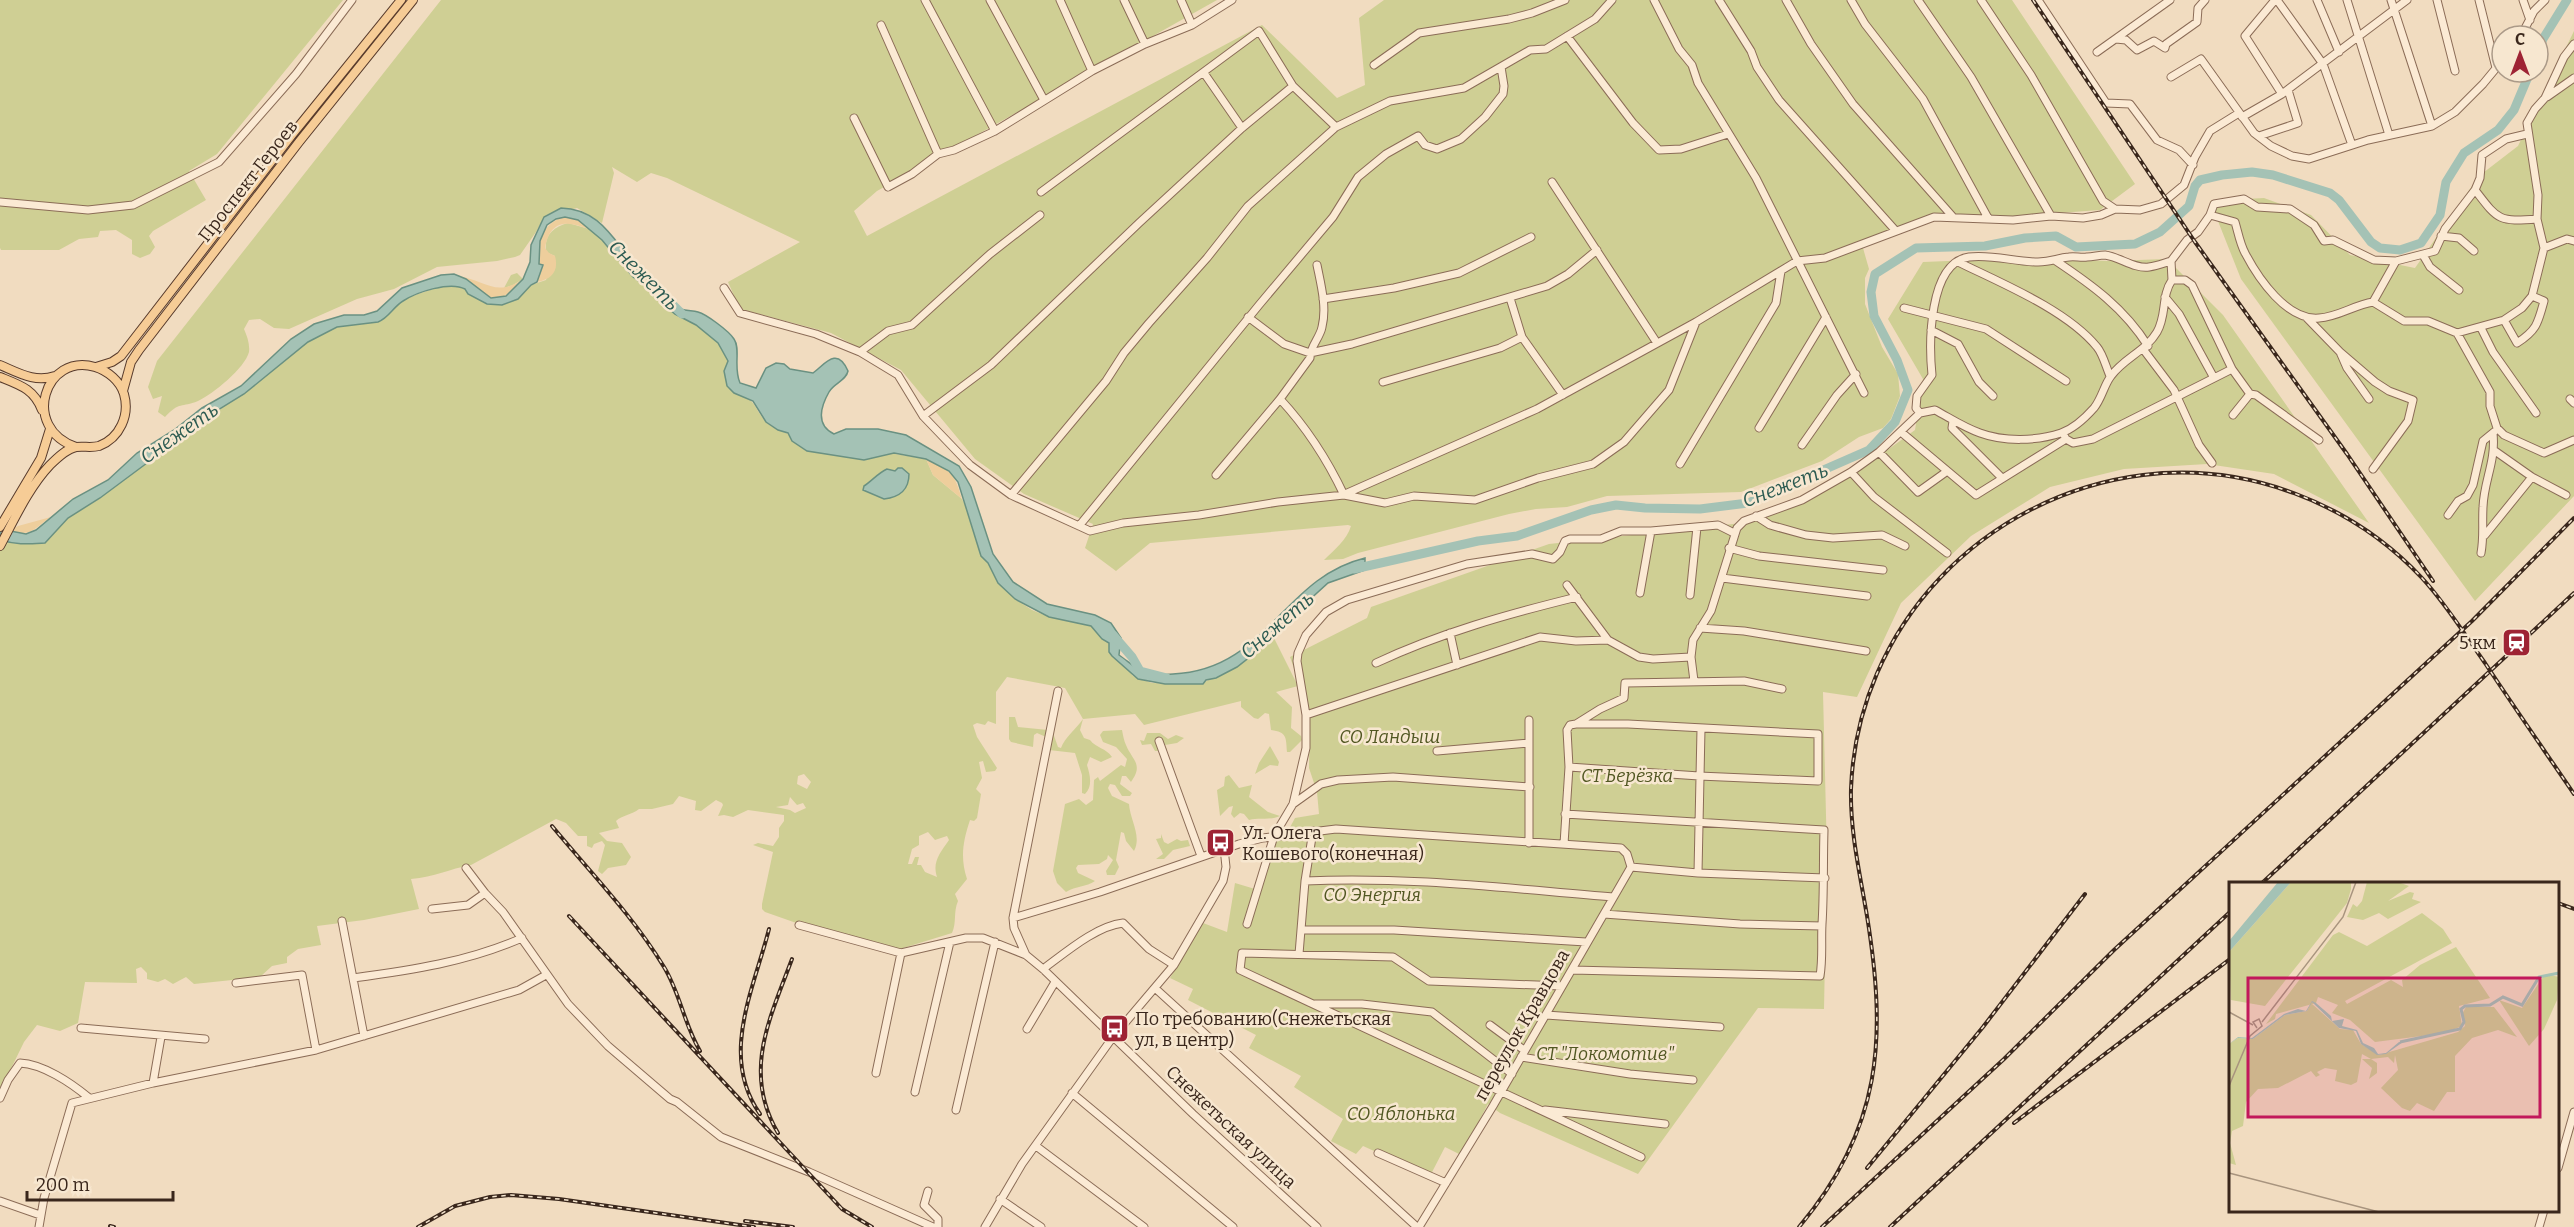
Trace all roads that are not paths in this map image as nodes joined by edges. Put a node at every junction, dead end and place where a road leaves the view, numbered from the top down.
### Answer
1 (352, 0) edge
2 (401, 0) edge
3 (413, 0) edge
4 (925, 0) edge
5 (990, 0) edge
6 (1060, 0) edge
7 (1124, 0) edge
8 (1181, 0) edge
9 (1232, 0) edge
10 (1565, 0) edge
11 (1612, 0) edge
12 (1654, 0) edge
13 (1719, 0) edge
14 (1786, 0) edge
15 (1851, 0) edge
16 (1918, 0) edge
17 (1981, 0) edge
18 (2038, 0) edge
19 (2170, 0) edge
20 (2205, 0) edge
21 (2276, 0) edge
22 (2317, 0) edge
23 (2347, 0) edge
24 (2391, 0) edge
25 (2407, 0) edge
26 (2437, 0) edge
27 (2478, 0) edge
28 (2523, 0) edge
29 (2545, 0) edge
30 (2396, 9) junction
31 (2530, 20) junction
32 (2528, 24) edge
33 (881, 25) dead end
34 (1192, 25) junction
35 (1567, 36) junction
36 (2359, 37) junction
37 (2116, 39) junction
38 (1145, 44) junction
39 (2574, 44) edge
40 (2490, 45) edge
41 (2097, 52) dead end
42 (2339, 52) junction
43 (2323, 64) junction
44 (1374, 65) dead end
45 (1501, 67) junction
46 (1092, 71) junction
47 (2455, 71) dead end
48 (1204, 73) junction
49 (2490, 74) edge
50 (2171, 77) dead end
51 (2574, 78) edge
52 (1293, 86) junction
53 (2285, 92) junction
54 (2545, 98) junction
55 (1044, 100) junction
56 (2241, 115) junction
57 (854, 118) dead end
58 (2432, 126) junction
59 (1336, 127) junction
60 (1242, 128) junction
61 (995, 131) junction
62 (1728, 134) junction
63 (2527, 134) junction
64 (2389, 135) junction
65 (2259, 136) junction
66 (2352, 145) junction
67 (938, 154) junction
68 (2193, 165) junction
69 (1552, 182) dead end
70 (2475, 190) junction
71 (1041, 192) dead end
72 (0, 202) edge
73 (2115, 209) junction
74 (1040, 215) dead end
75 (2210, 215) junction
76 (2051, 216) junction
77 (1953, 217) junction
78 (1988, 218) junction
79 (2537, 219) junction
80 (1895, 230) junction
81 (2441, 236) junction
82 (1531, 237) dead end
83 (2574, 241) edge
84 (2544, 248) junction
85 (1597, 250) junction
86 (2474, 251) dead end
87 (2423, 255) junction
88 (1797, 261) junction
89 (2056, 261) junction
90 (2171, 261) junction
91 (2396, 261) junction
92 (1958, 262) junction
93 (1317, 265) dead end
94 (1782, 271) junction
95 (2172, 280) junction
96 (724, 288) dead end
97 (2459, 290) dead end
98 (2532, 296) junction
99 (2165, 297) junction
100 (1510, 298) junction
101 (1323, 299) junction
102 (2373, 302) junction
103 (1904, 308) dead end
104 (1932, 315) junction
105 (1248, 317) junction
106 (1826, 317) junction
107 (2307, 318) junction
108 (2504, 320) junction
109 (1696, 322) junction
110 (2481, 328) junction
111 (1932, 330) junction
112 (2457, 333) junction
113 (1522, 337) junction
114 (1657, 343) junction
115 (2145, 347) junction
116 (860, 352) junction
117 (1310, 352) junction
118 (2340, 352) junction
119 (0, 365) edge
120 (96, 367) junction
121 (2232, 369) junction
122 (58, 374) junction
123 (1856, 374) junction
124 (0, 376) edge
125 (2110, 376) junction
126 (2214, 378) junction
127 (2066, 381) dead end
128 (1383, 382) dead end
129 (123, 391) junction
130 (1864, 393) dead end
131 (2250, 394) junction
132 (1563, 396) junction
133 (1993, 396) dead end
134 (2177, 397) junction
135 (1280, 399) junction
136 (2369, 399) dead end
137 (1920, 413) junction
138 (2535, 413) dead end
139 (2233, 415) dead end
140 (923, 416) junction
141 (45, 418) junction
142 (1953, 421) junction
143 (50, 429) junction
144 (1759, 429) dead end
145 (2495, 431) junction
146 (1901, 432) junction
147 (2064, 436) junction
148 (2319, 440) dead end
149 (2574, 440) edge
150 (1802, 445) dead end
151 (76, 447) junction
152 (2495, 451) junction
153 (1879, 452) junction
154 (2212, 463) dead end
155 (1680, 464) dead end
156 (2373, 469) dead end
157 (1851, 472) junction
158 (1946, 472) junction
159 (1216, 475) dead end
160 (2532, 477) junction
161 (2002, 478) junction
162 (1011, 495) junction
163 (1344, 495) junction
164 (2566, 495) dead end
165 (2448, 515) dead end
166 (1756, 516) junction
167 (10, 518) junction
168 (1078, 526) junction
169 (0, 527) edge
170 (1697, 527) junction
171 (1650, 531) junction
172 (1734, 532) junction
173 (2485, 535) junction
174 (0, 546) edge
175 (1905, 546) dead end
176 (1729, 548) junction
177 (1947, 553) dead end
178 (2481, 553) dead end
179 (1883, 570) dead end
180 (1722, 578) junction
181 (1567, 585) dead end
182 (1640, 593) dead end
183 (1690, 595) dead end
184 (1867, 596) dead end
185 (1577, 597) junction
186 (1700, 628) junction
187 (1450, 633) junction
188 (1608, 640) junction
189 (1866, 651) dead end
190 (1691, 657) junction
191 (1376, 663) dead end
192 (1457, 665) junction
193 (1694, 681) junction
194 (1782, 689) dead end
195 (1058, 691) dead end
196 (1306, 715) junction
197 (1529, 720) dead end
198 (1576, 724) junction
199 (1701, 729) junction
200 (1160, 741) dead end
201 (1529, 743) junction
202 (1437, 751) dead end
203 (1569, 767) junction
204 (1699, 776) junction
205 (1530, 787) junction
206 (1293, 804) junction
207 (1565, 814) junction
208 (1698, 824) junction
209 (1313, 831) junction
210 (1274, 836) junction
211 (1529, 843) junction
212 (1564, 844) junction
213 (1224, 848) junction
214 (1201, 856) junction
215 (1631, 867) junction
216 (466, 868) dead end
217 (1698, 873) junction
218 (1825, 878) junction
219 (1305, 881) junction
220 (485, 893) junction
221 (1613, 897) junction
222 (432, 909) dead end
223 (1604, 914) junction
224 (1013, 918) junction
225 (342, 921) dead end
226 (1247, 924) dead end
227 (799, 925) dead end
228 (1822, 926) junction
229 (1301, 930) junction
230 (522, 938) junction
231 (950, 942) junction
232 (995, 942) junction
233 (1586, 942) junction
234 (901, 953) junction
235 (1299, 954) junction
236 (1026, 955) junction
237 (1174, 965) junction
238 (1043, 969) junction
239 (1572, 970) junction
240 (546, 975) junction
241 (353, 978) junction
242 (1055, 982) junction
243 (236, 983) dead end
244 (1562, 986) junction
245 (1156, 988) junction
246 (1313, 1004) junction
247 (1545, 1015) junction
248 (1490, 1024) dead end
249 (1720, 1027) dead end
250 (81, 1028) dead end
251 (1027, 1029) dead end
252 (161, 1036) junction
253 (364, 1036) junction
254 (1113, 1037) junction
255 (205, 1039) dead end
256 (316, 1050) junction
257 (1522, 1054) junction
258 (876, 1073) dead end
259 (1512, 1074) junction
260 (1693, 1080) dead end
261 (153, 1083) junction
262 (915, 1092) dead end
263 (1072, 1093) junction
264 (1500, 1093) junction
265 (0, 1098) edge
266 (88, 1098) junction
267 (956, 1110) dead end
268 (1540, 1110) junction
269 (2574, 1112) edge
270 (1665, 1124) dead end
271 (1036, 1146) junction
272 (1378, 1153) dead end
273 (1641, 1157) dead end
274 (2559, 1164) edge
275 (1446, 1183) junction
276 (928, 1191) dead end
277 (1000, 1199) junction
278 (0, 1201) edge
279 (2543, 1212) edge
280 (40, 1215) junction
281 (39, 1227) edge
282 (935, 1227) edge
283 (985, 1227) edge
284 (1041, 1227) edge
285 (1144, 1227) edge
286 (1233, 1227) edge
287 (1317, 1227) edge
288 (1418, 1227) edge
289 (2539, 1227) edge

1 - 72 street
2 - 120 main road, Проспект Героев
3 - 129 main road, Проспект Героев
4 - 61 street
5 - 55 street
6 - 46 street
7 - 38 street
8 - 34 street
9 - 34 street
10 - 44 street
11 - 35 street
12 - 62 street
13 - 80 street
14 - 77 street
15 - 78 street
16 - 76 street
17 - 73 street
18 - 68 street
19 - 37 street
20 - 37 street
21 - 43 street
21 - 53 street
22 - 42 street
23 - 36 street
24 - 30 street
25 - 30 street
26 - 47 street
27 - 40 street
28 - 31 street
29 - 31 street
30 - 36 street
30 - 58 street
31 - 32 street
33 - 67 street
34 - 38 street
35 - 45 street
35 - 62 street
36 - 42 street
36 - 64 street
37 - 41 street
38 - 46 street
39 - 54 street
42 - 43 street
43 - 53 street
43 - 66 street
45 - 59 street
45 - 105 street
46 - 55 street
48 - 52 street
48 - 60 street
48 - 71 street
49 - 58 street
50 - 56 street
51 - 54 street
52 - 59 street
52 - 60 street
53 - 56 street
53 - 65 street
54 - 63 street
55 - 61 street
56 - 65 street
56 - 68 street
57 - 67 street
58 - 64 street
59 - 162 street
60 - 140 street
61 - 67 street
62 - 88 street
63 - 70 street
63 - 79 street
64 - 66 street
65 - 66 street
68 - 73 street
69 - 85 street
70 - 79 street
70 - 81 street
73 - 76 street
74 - 116 street
75 - 90 street
75 - 91 street
75 - 107 street
76 - 78 street
77 - 78 street
77 - 80 street
79 - 84 street
80 - 88 street
81 - 86 street
81 - 87 street
82 - 101 street
83 - 84 street
84 - 98 street
85 - 100 street
85 - 114 street
87 - 91 street
87 - 97 street
88 - 94 street
88 - 106 street
89 - 90 street
89 - 92 street
89 - 115 street
90 - 95 street
91 - 102 street
92 - 104 street
92 - 125 street
93 - 101 street
94 - 109 street
94 - 155 street
95 - 99 street
95 - 121 street
96 - 116 street
98 - 108 street
98 - 108 street
99 - 115 street
99 - 126 street
100 - 113 street
100 - 117 street
101 - 117 street
102 - 107 street
102 - 112 street
103 - 104 street
104 - 111 street
104 - 127 street
105 - 117 street
105 - 168 street
106 - 123 street
106 - 144 street
107 - 118 street
108 - 110 street
109 - 114 street
109 - 163 street
110 - 112 street
110 - 138 street
111 - 133 street
111 - 137 street
112 - 145 street
113 - 128 street
113 - 132 street
114 - 132 street
115 - 125 street
115 - 134 street
116 - 140 street
117 - 135 street
118 - 136 street
118 - 156 street
119 - 122 main road, Проспект Героев
120 - 122 main road, Проспект Героев
120 - 129 main road
121 - 126 street
121 - 131 street
122 - 141 main road
123 - 130 street
123 - 150 street
124 - 141 main road
125 - 147 street
126 - 134 street
129 - 151 main road, Проспект Героев
131 - 139 street
131 - 148 street
132 - 163 street
134 - 147 street
134 - 154 street
135 - 159 street
135 - 163 street
137 - 142 street
137 - 146 street
140 - 162 street
141 - 143 main road
142 - 147 street
142 - 161 street
143 - 151 main road
143 - 167 main road
145 - 149 street
145 - 152 street
145 - 165 street
146 - 153 street
146 - 158 street
147 - 161 street
151 - 167 main road, Проспект Героев
152 - 160 street
152 - 173 street
153 - 157 street
153 - 158 street
157 - 166 street
157 - 177 street
158 - 161 street
160 - 164 street
160 - 173 street
162 - 168 street
163 - 168 street
166 - 172 street
166 - 175 street
167 - 169 main road, Проспект Героев
167 - 174 main road, Проспект Героев
170 - 171 street
170 - 172 street
170 - 183 street
171 - 182 street
171 - 196 street
172 - 176 street
173 - 178 street
176 - 179 street
176 - 180 street
180 - 184 street
180 - 186 street
181 - 185 street
185 - 187 street
185 - 188 street
186 - 189 street
186 - 190 street
187 - 191 street
187 - 192 street
188 - 190 street
188 - 192 street
190 - 193 street
192 - 196 street
193 - 194 street
193 - 198 street
195 - 224 street
196 - 206 street
197 - 201 street
198 - 199 street
198 - 203 street
199 - 204 street
199 - 204 street
200 - 214 street
201 - 202 street
201 - 205 street
203 - 204 street
203 - 207 street
204 - 208 street
205 - 206 street
205 - 211 street
206 - 210 street
207 - 208 street
207 - 212 street
208 - 217 street
208 - 218 street
209 - 210 street
209 - 211 street
209 - 219 street
210 - 213 street
210 - 226 street
211 - 212 street
212 - 215 street
213 - 214 street
213 - 237 street
214 - 224 street
215 - 217 street
215 - 221 street, переулок Кравцова
216 - 220 street
217 - 218 street
218 - 228 street
219 - 221 street
219 - 229 street
220 - 222 street
220 - 230 street
221 - 223 street, переулок Кравцова
223 - 228 street
223 - 233 street, переулок Кравцова
224 - 236 street
225 - 241 street
227 - 234 street, Снежетьская улица
228 - 239 street
229 - 233 street
229 - 235 street
230 - 240 street
230 - 241 street
231 - 232 street, Снежетьская улица
231 - 234 street, Снежетьская улица
231 - 262 street
232 - 236 street, Снежетьская улица
232 - 267 street
233 - 239 street, переулок Кравцова
234 - 258 street
235 - 244 street
235 - 246 street
236 - 238 street, Снежетьская улица
237 - 238 street
237 - 245 street
238 - 242 street, Снежетьская улица
239 - 244 street, переулок Кравцова
240 - 253 street
240 - 282 street
241 - 253 street
242 - 251 street
242 - 254 street, Снежетьская улица
243 - 256 street
244 - 247 street, переулок Кравцова
245 - 254 street
245 - 288 street
246 - 259 street
246 - 264 street
247 - 249 street
247 - 257 street, переулок Кравцова
248 - 257 street
250 - 252 street
252 - 255 street
252 - 261 street
253 - 256 street
254 - 263 street
254 - 287 street, Снежетьская улица
256 - 261 street
257 - 259 street, переулок Кравцова
257 - 260 street
259 - 264 street, переулок Кравцова
261 - 266 street
263 - 271 street
263 - 286 street
264 - 268 street
264 - 275 street, переулок Кравцова
265 - 266 street
266 - 280 street
268 - 270 street
268 - 273 street
269 - 274 street
271 - 277 street
271 - 285 street
272 - 275 street
275 - 288 street, переулок Кравцова
276 - 282 street
277 - 283 street
277 - 284 street
278 - 280 street
279 - 289 street
280 - 281 street

